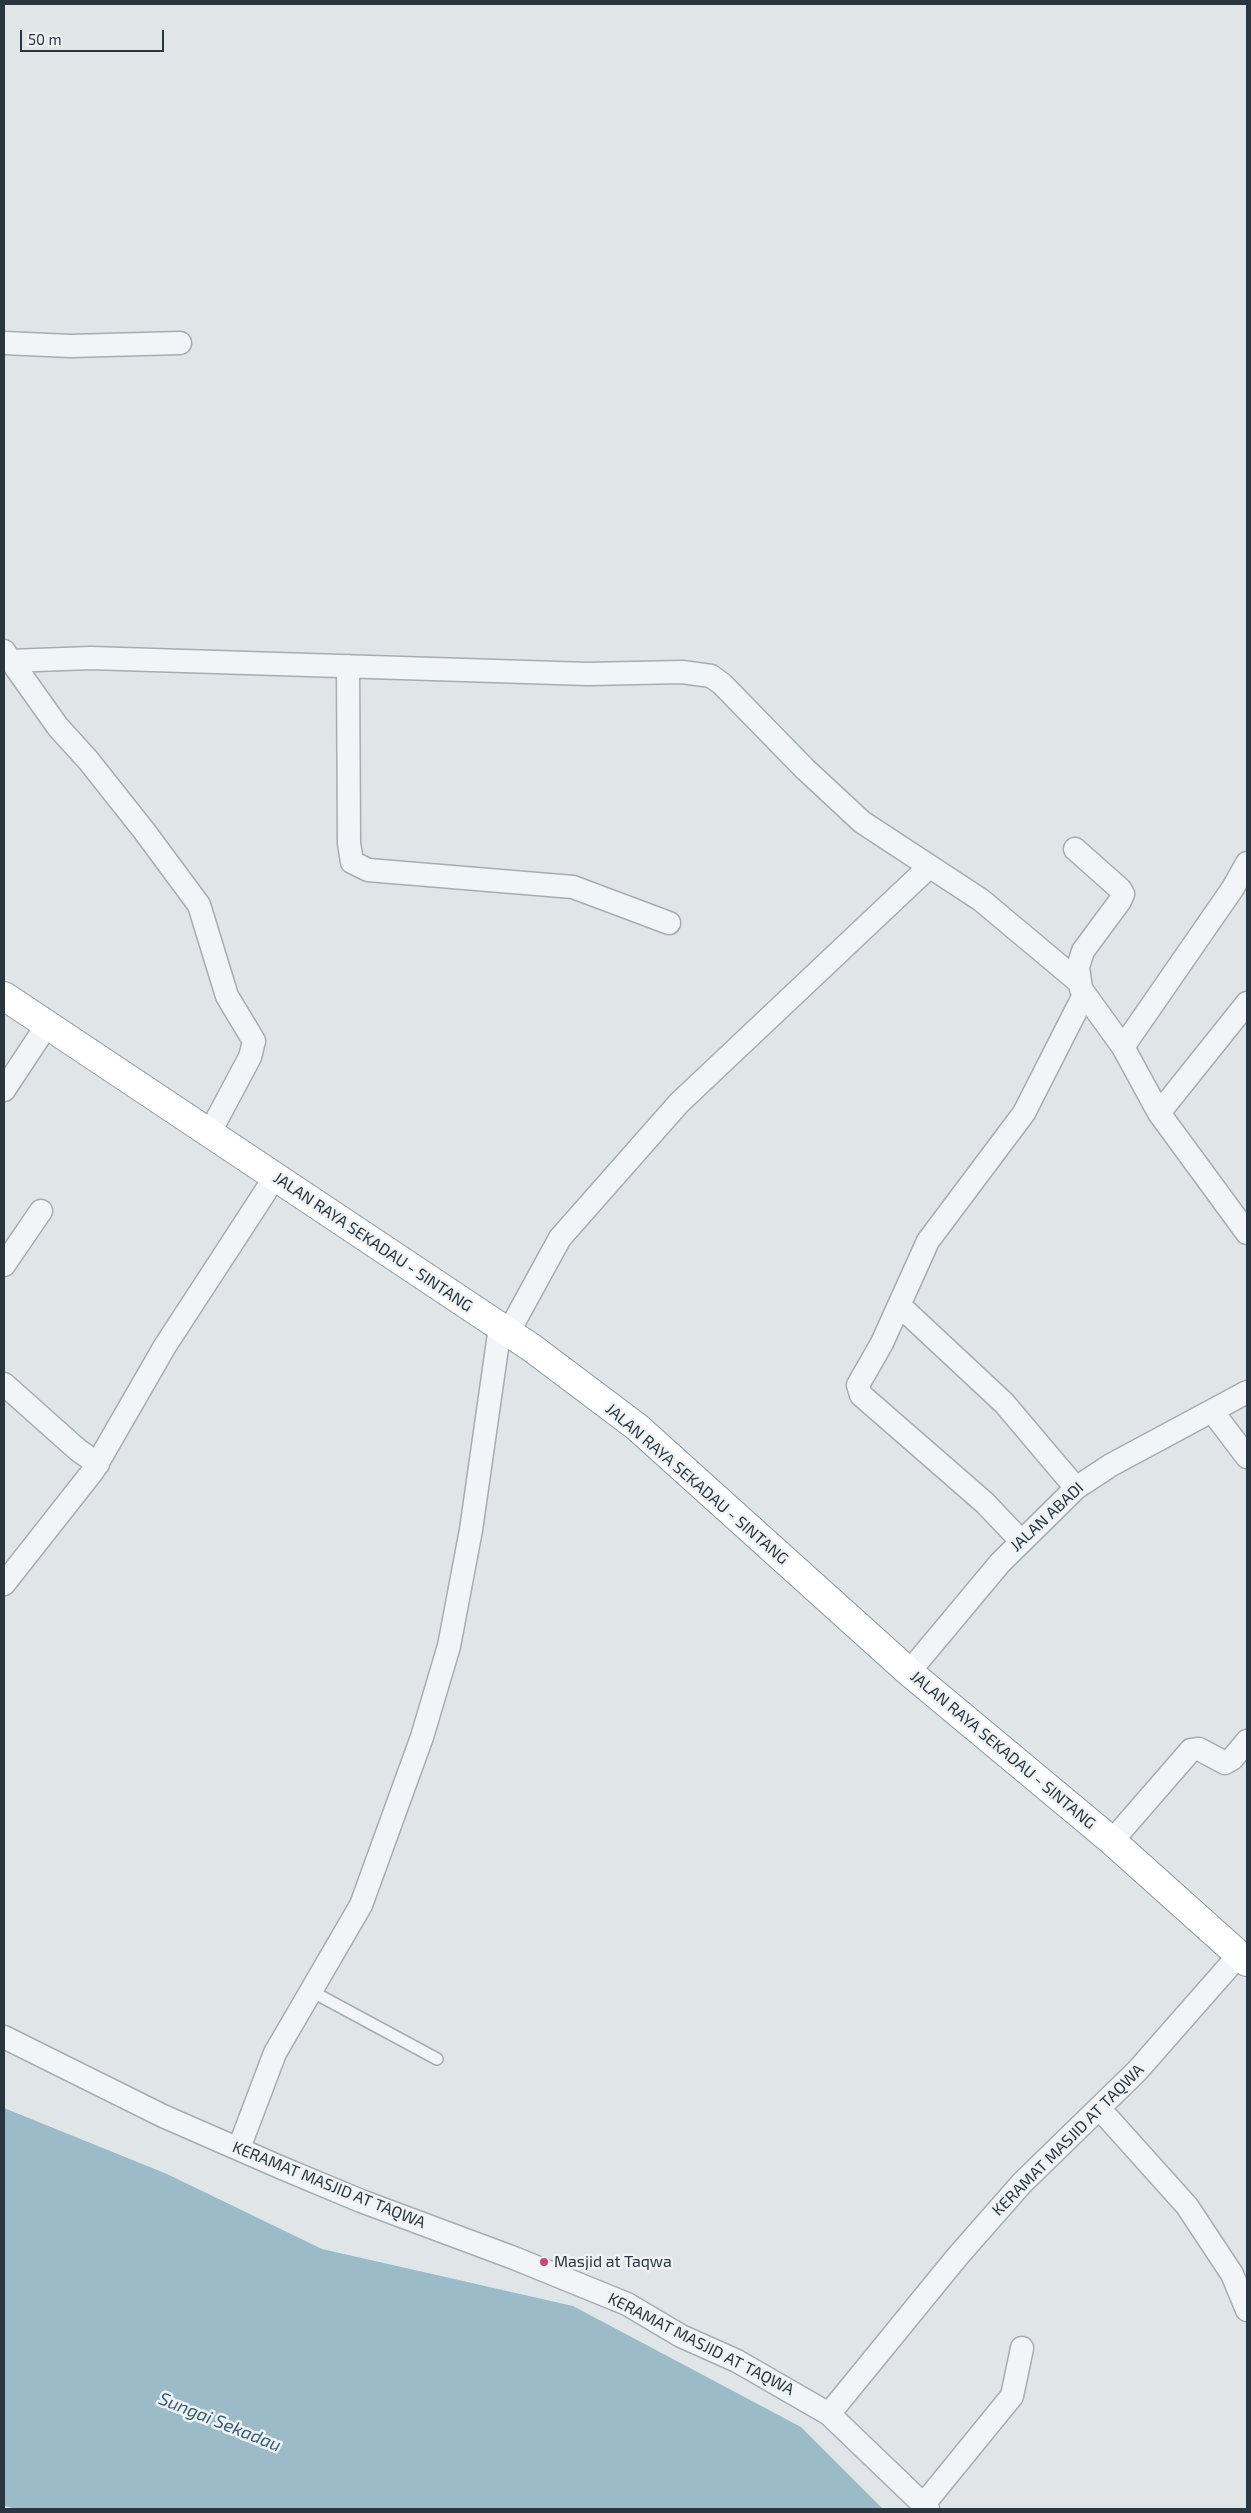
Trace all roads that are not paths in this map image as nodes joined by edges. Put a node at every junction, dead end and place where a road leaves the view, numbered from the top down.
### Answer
1 (4, 342) edge
2 (180, 343) dead end
3 (6, 656) edge
4 (348, 666) junction
5 (1075, 849) dead end
6 (1247, 863) edge
7 (929, 867) junction
8 (1240, 895) edge
9 (669, 923) dead end
10 (1082, 988) junction
11 (4, 996) edge
12 (1247, 1003) edge
13 (47, 1025) junction
14 (1123, 1046) junction
15 (4, 1090) edge
16 (1159, 1113) junction
17 (209, 1134) junction
18 (276, 1177) junction
19 (41, 1211) dead end
20 (1247, 1233) edge
21 (4, 1265) edge
22 (899, 1305) junction
23 (504, 1330) junction
24 (4, 1384) edge
25 (1247, 1392) edge
26 (1212, 1411) junction
27 (1247, 1457) edge
28 (98, 1464) junction
29 (1076, 1488) junction
30 (1021, 1541) junction
31 (4, 1584) edge
32 (909, 1672) junction
33 (1247, 1741) edge
34 (1112, 1841) junction
35 (1243, 1958) edge
36 (311, 1991) junction
37 (4, 2037) edge
38 (437, 2059) dead end
39 (1099, 2108) junction
40 (239, 2148) junction
41 (1247, 2310) edge
42 (1022, 2348) dead end
43 (829, 2414) junction
44 (926, 2507) edge

1 - 2 street
3 - 4 street
3 - 17 street
4 - 7 street
4 - 9 street
5 - 10 street
6 - 8 street
7 - 10 street
7 - 23 street
8 - 14 street
10 - 14 street
10 - 22 street
11 - 13 highway, JALAN RAYA SEKADAU - SINTANG
12 - 16 street
13 - 15 street
13 - 17 highway, JALAN RAYA SEKADAU - SINTANG
14 - 16 street
16 - 20 street
17 - 18 highway, JALAN RAYA SEKADAU - SINTANG
18 - 23 highway, JALAN RAYA SEKADAU - SINTANG
18 - 28 street
19 - 21 street
22 - 29 street
22 - 30 street
23 - 32 highway, JALAN RAYA SEKADAU - SINTANG
23 - 36 street
24 - 28 street
25 - 26 street, JALAN ABADI
26 - 27 street
26 - 29 street, JALAN ABADI
28 - 31 street
29 - 30 street, JALAN ABADI
30 - 32 street, JALAN ABADI
32 - 34 highway, JALAN RAYA SEKADAU - SINTANG
33 - 34 street
34 - 35 highway, JALAN RAYA SEKADAU - SINTANG
35 - 39 street, KERAMAT MASJID AT TAQWA
36 - 38 lane
36 - 40 street
37 - 40 street, KERAMAT MASJID AT TAQWA
39 - 41 street
39 - 43 street, KERAMAT MASJID AT TAQWA
40 - 43 street, KERAMAT MASJID AT TAQWA
42 - 44 street
43 - 44 street

